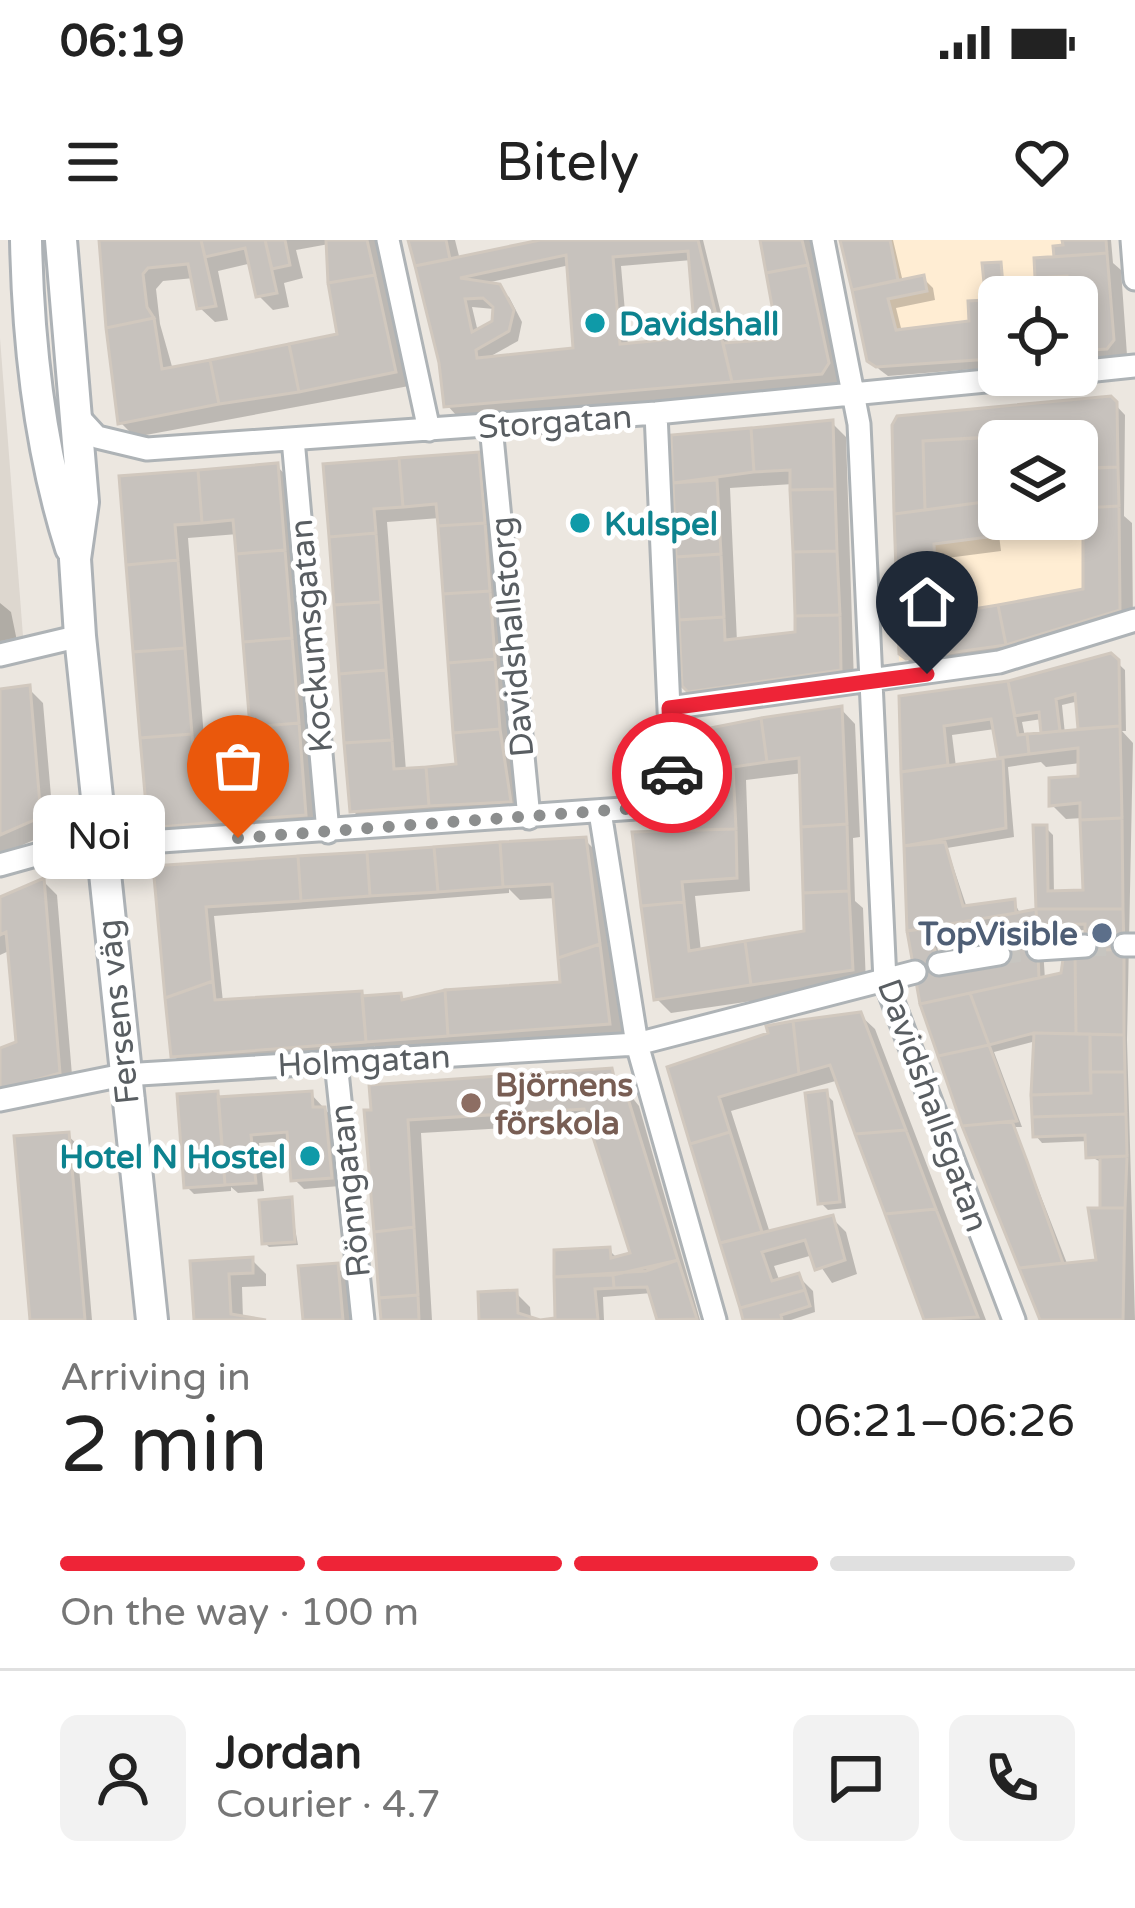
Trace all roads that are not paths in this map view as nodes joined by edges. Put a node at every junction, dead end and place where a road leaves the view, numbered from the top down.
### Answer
1 (26, 240) edge
2 (61, 240) edge
3 (388, 240) edge
4 (823, 240) edge
5 (1132, 240) edge
6 (1135, 279) edge
7 (1135, 366) edge
8 (1098, 370) edge
9 (978, 382) edge
10 (865, 393) junction
11 (656, 412) junction
12 (491, 426) junction
13 (429, 430) junction
14 (76, 431) junction
15 (292, 439) junction
16 (75, 560) junction
17 (1135, 620) edge
18 (80, 636) junction
19 (0, 656) edge
20 (870, 682) junction
21 (669, 708) junction
22 (601, 812) junction
23 (529, 818) junction
24 (328, 832) junction
25 (99, 847) junction
26 (0, 865) edge
27 (1084, 946) tunnel mouth
28 (1038, 949) tunnel mouth
29 (999, 953) tunnel mouth
30 (939, 964) dead end
31 (916, 972) dead end
32 (885, 981) junction
33 (637, 1045) junction
34 (336, 1062) junction
35 (123, 1075) junction
36 (0, 1100) edge
37 (152, 1320) edge
38 (363, 1320) edge
39 (716, 1320) edge
40 (1014, 1320) edge

1 - 16 main road, Fersens väg
2 - 14 main road, Fersens väg
3 - 13 street
4 - 10 street, Davidshallsgatan
5 - 6 street
7 - 8 street
9 - 10 street, Storgatan
10 - 11 street, Storgatan
10 - 20 street, Davidshallsgatan
11 - 12 street, Storgatan
11 - 21 street
12 - 13 street, Storgatan
12 - 23 street, Davidshallstorg
13 - 15 street, Storgatan
14 - 15 street, Storgatan
14 - 16 main road, Fersens väg
15 - 24 street, Kockumsgatan
16 - 18 main road, Fersens väg
17 - 20 street
18 - 19 street
18 - 25 main road, Fersens väg
20 - 21 street
20 - 32 street, Davidshallsgatan
21 - 22 street
22 - 23 street
22 - 33 street
23 - 24 street
24 - 25 street
25 - 26 street
25 - 35 main road, Fersens väg
27 - 28 street
29 - 30 street
31 - 32 street, Holmgatan
32 - 33 street, Holmgatan
32 - 40 street, Davidshallsgatan
33 - 34 street, Holmgatan
33 - 39 street
34 - 35 street, Holmgatan
34 - 38 street, Rönngatan
35 - 36 street, Holmgatan
35 - 37 main road, Fersens väg

